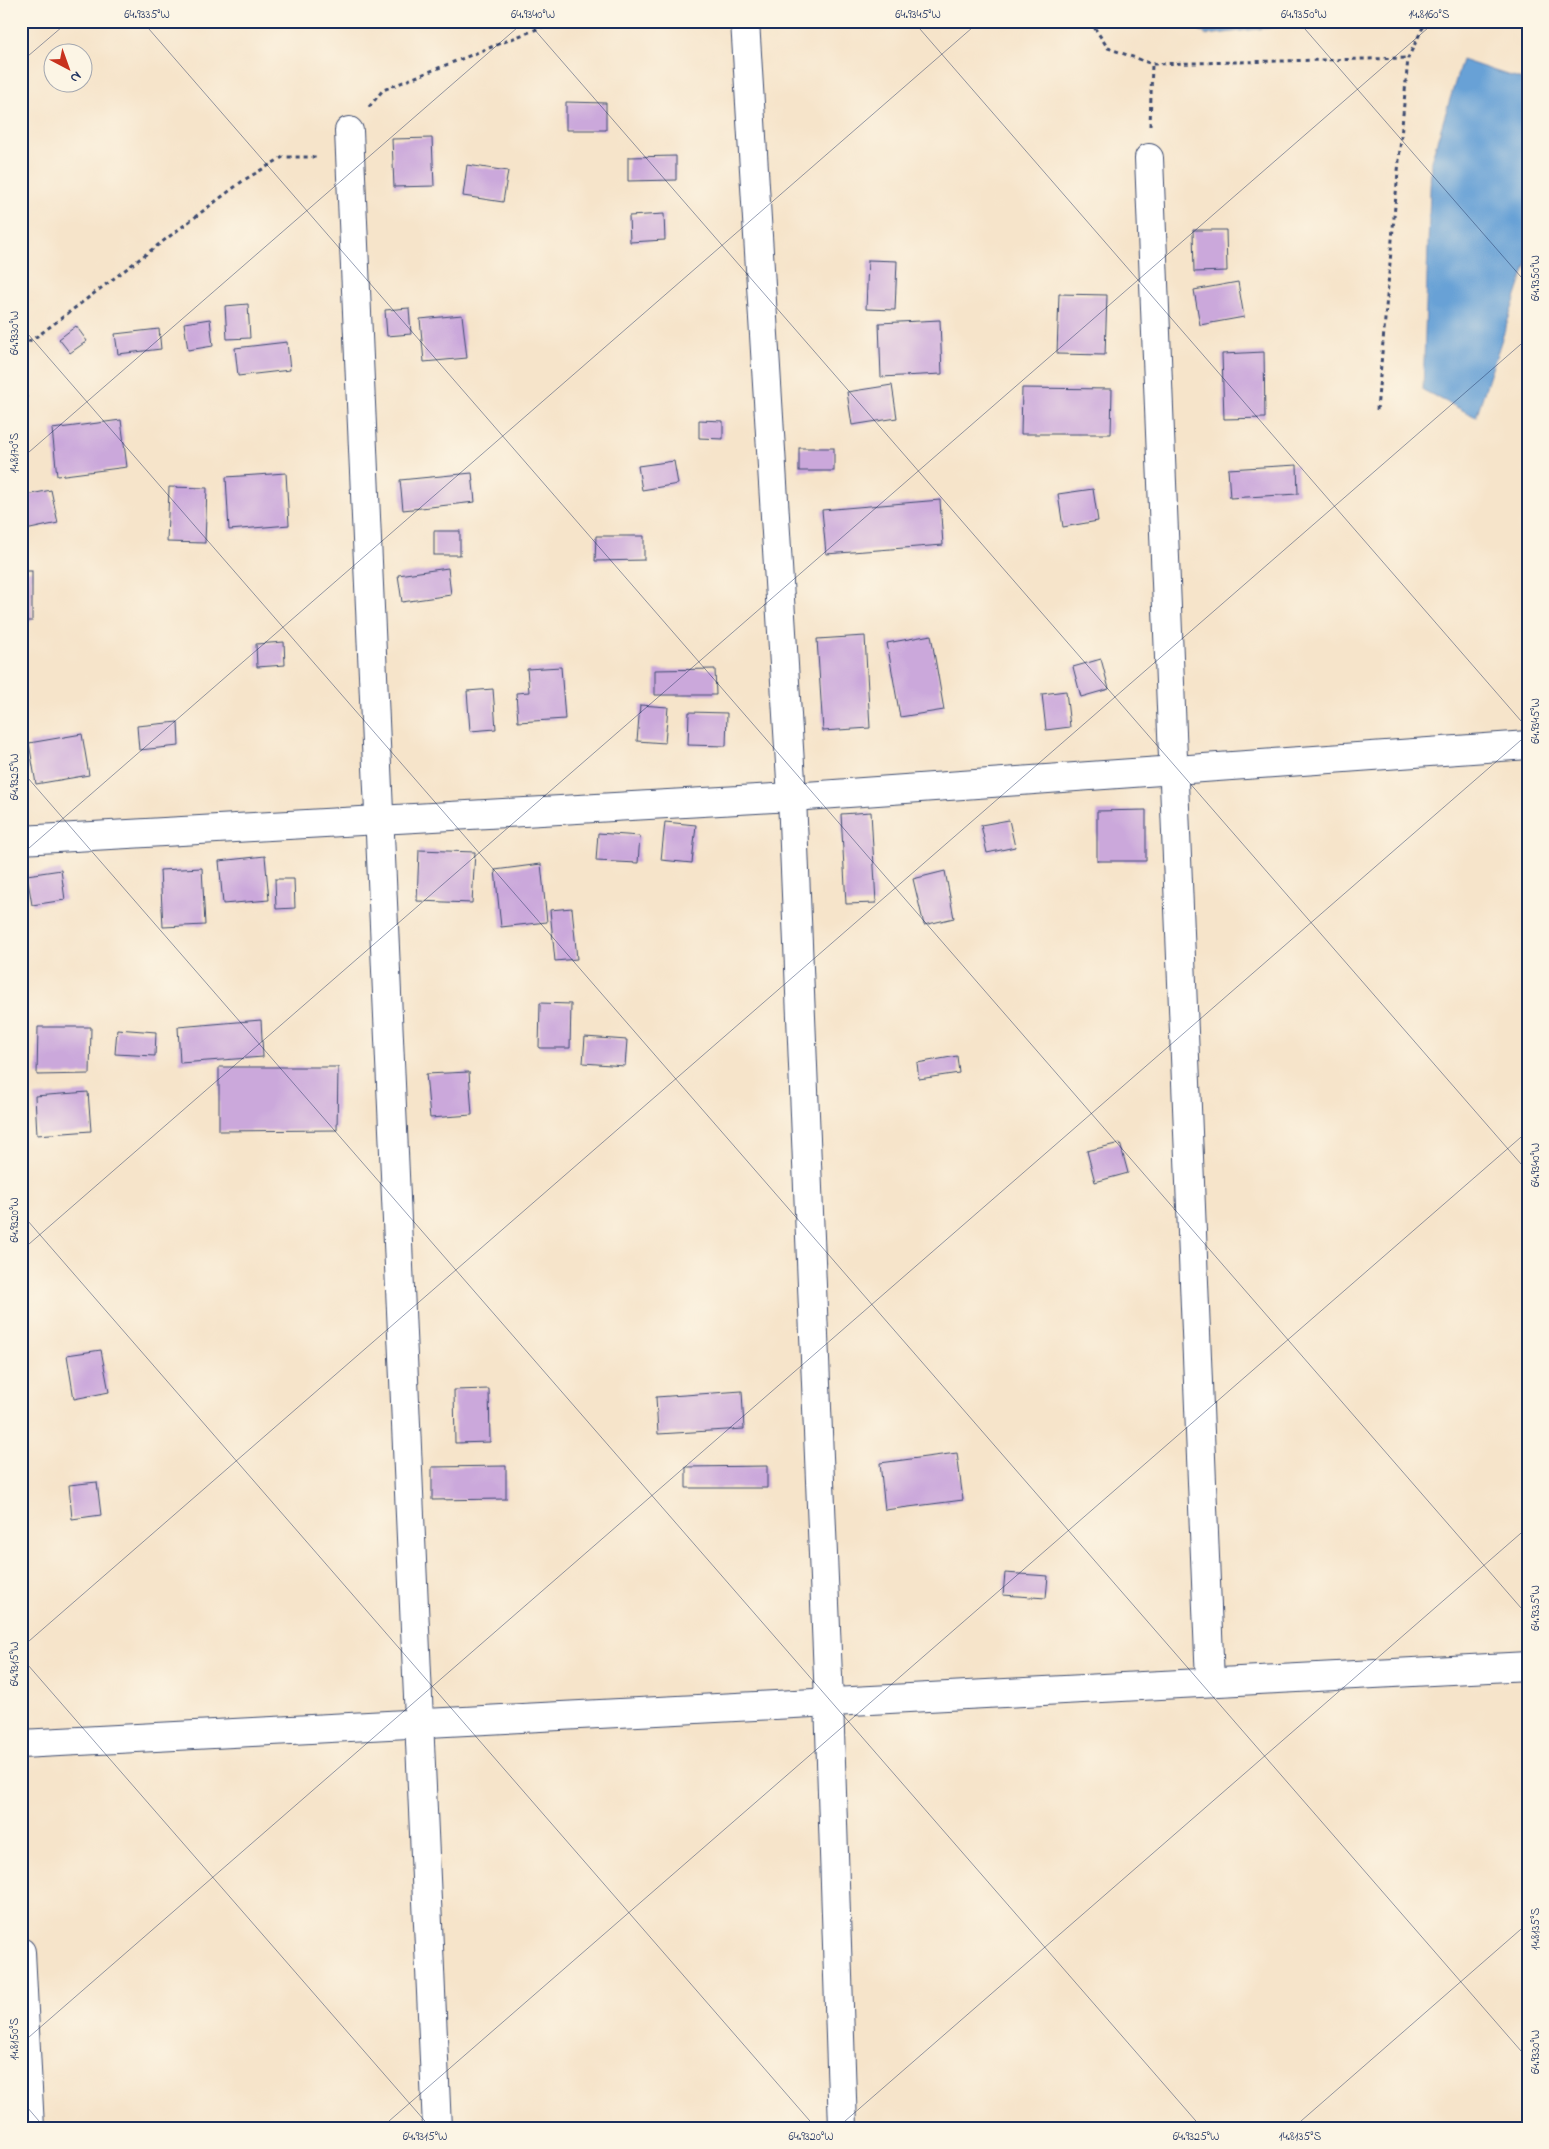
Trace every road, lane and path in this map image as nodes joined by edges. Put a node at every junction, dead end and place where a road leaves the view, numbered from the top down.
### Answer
1 (558, 21) edge
2 (745, 21) edge
3 (1090, 21) edge
4 (1426, 21) edge
5 (1408, 58) junction
6 (1152, 64) junction
7 (350, 144) junction
8 (1149, 158) joint
9 (21, 346) edge
10 (1377, 410) dead end
11 (1528, 745) edge
12 (1174, 770) junction
13 (792, 797) junction
14 (380, 820) junction
15 (21, 840) edge
16 (1528, 1666) edge
17 (1210, 1682) junction
18 (830, 1701) junction
19 (419, 1722) junction
20 (21, 1744) edge
21 (21, 1952) edge
22 (1528, 2126) edge
23 (30, 2128) edge
24 (437, 2128) edge
25 (843, 2128) edge
26 (1519, 2128) edge

1 - 7 path
2 - 13 street
3 - 6 path
4 - 5 path
5 - 6 path
5 - 10 path
6 - 8 path
7 - 9 path
7 - 14 street
8 - 12 street
11 - 12 street
12 - 13 street
12 - 17 street
13 - 14 street
13 - 18 street
14 - 15 street
14 - 19 street
16 - 17 street
17 - 18 street
18 - 19 street
18 - 25 street
19 - 20 street
19 - 24 street
21 - 23 street
22 - 26 path

